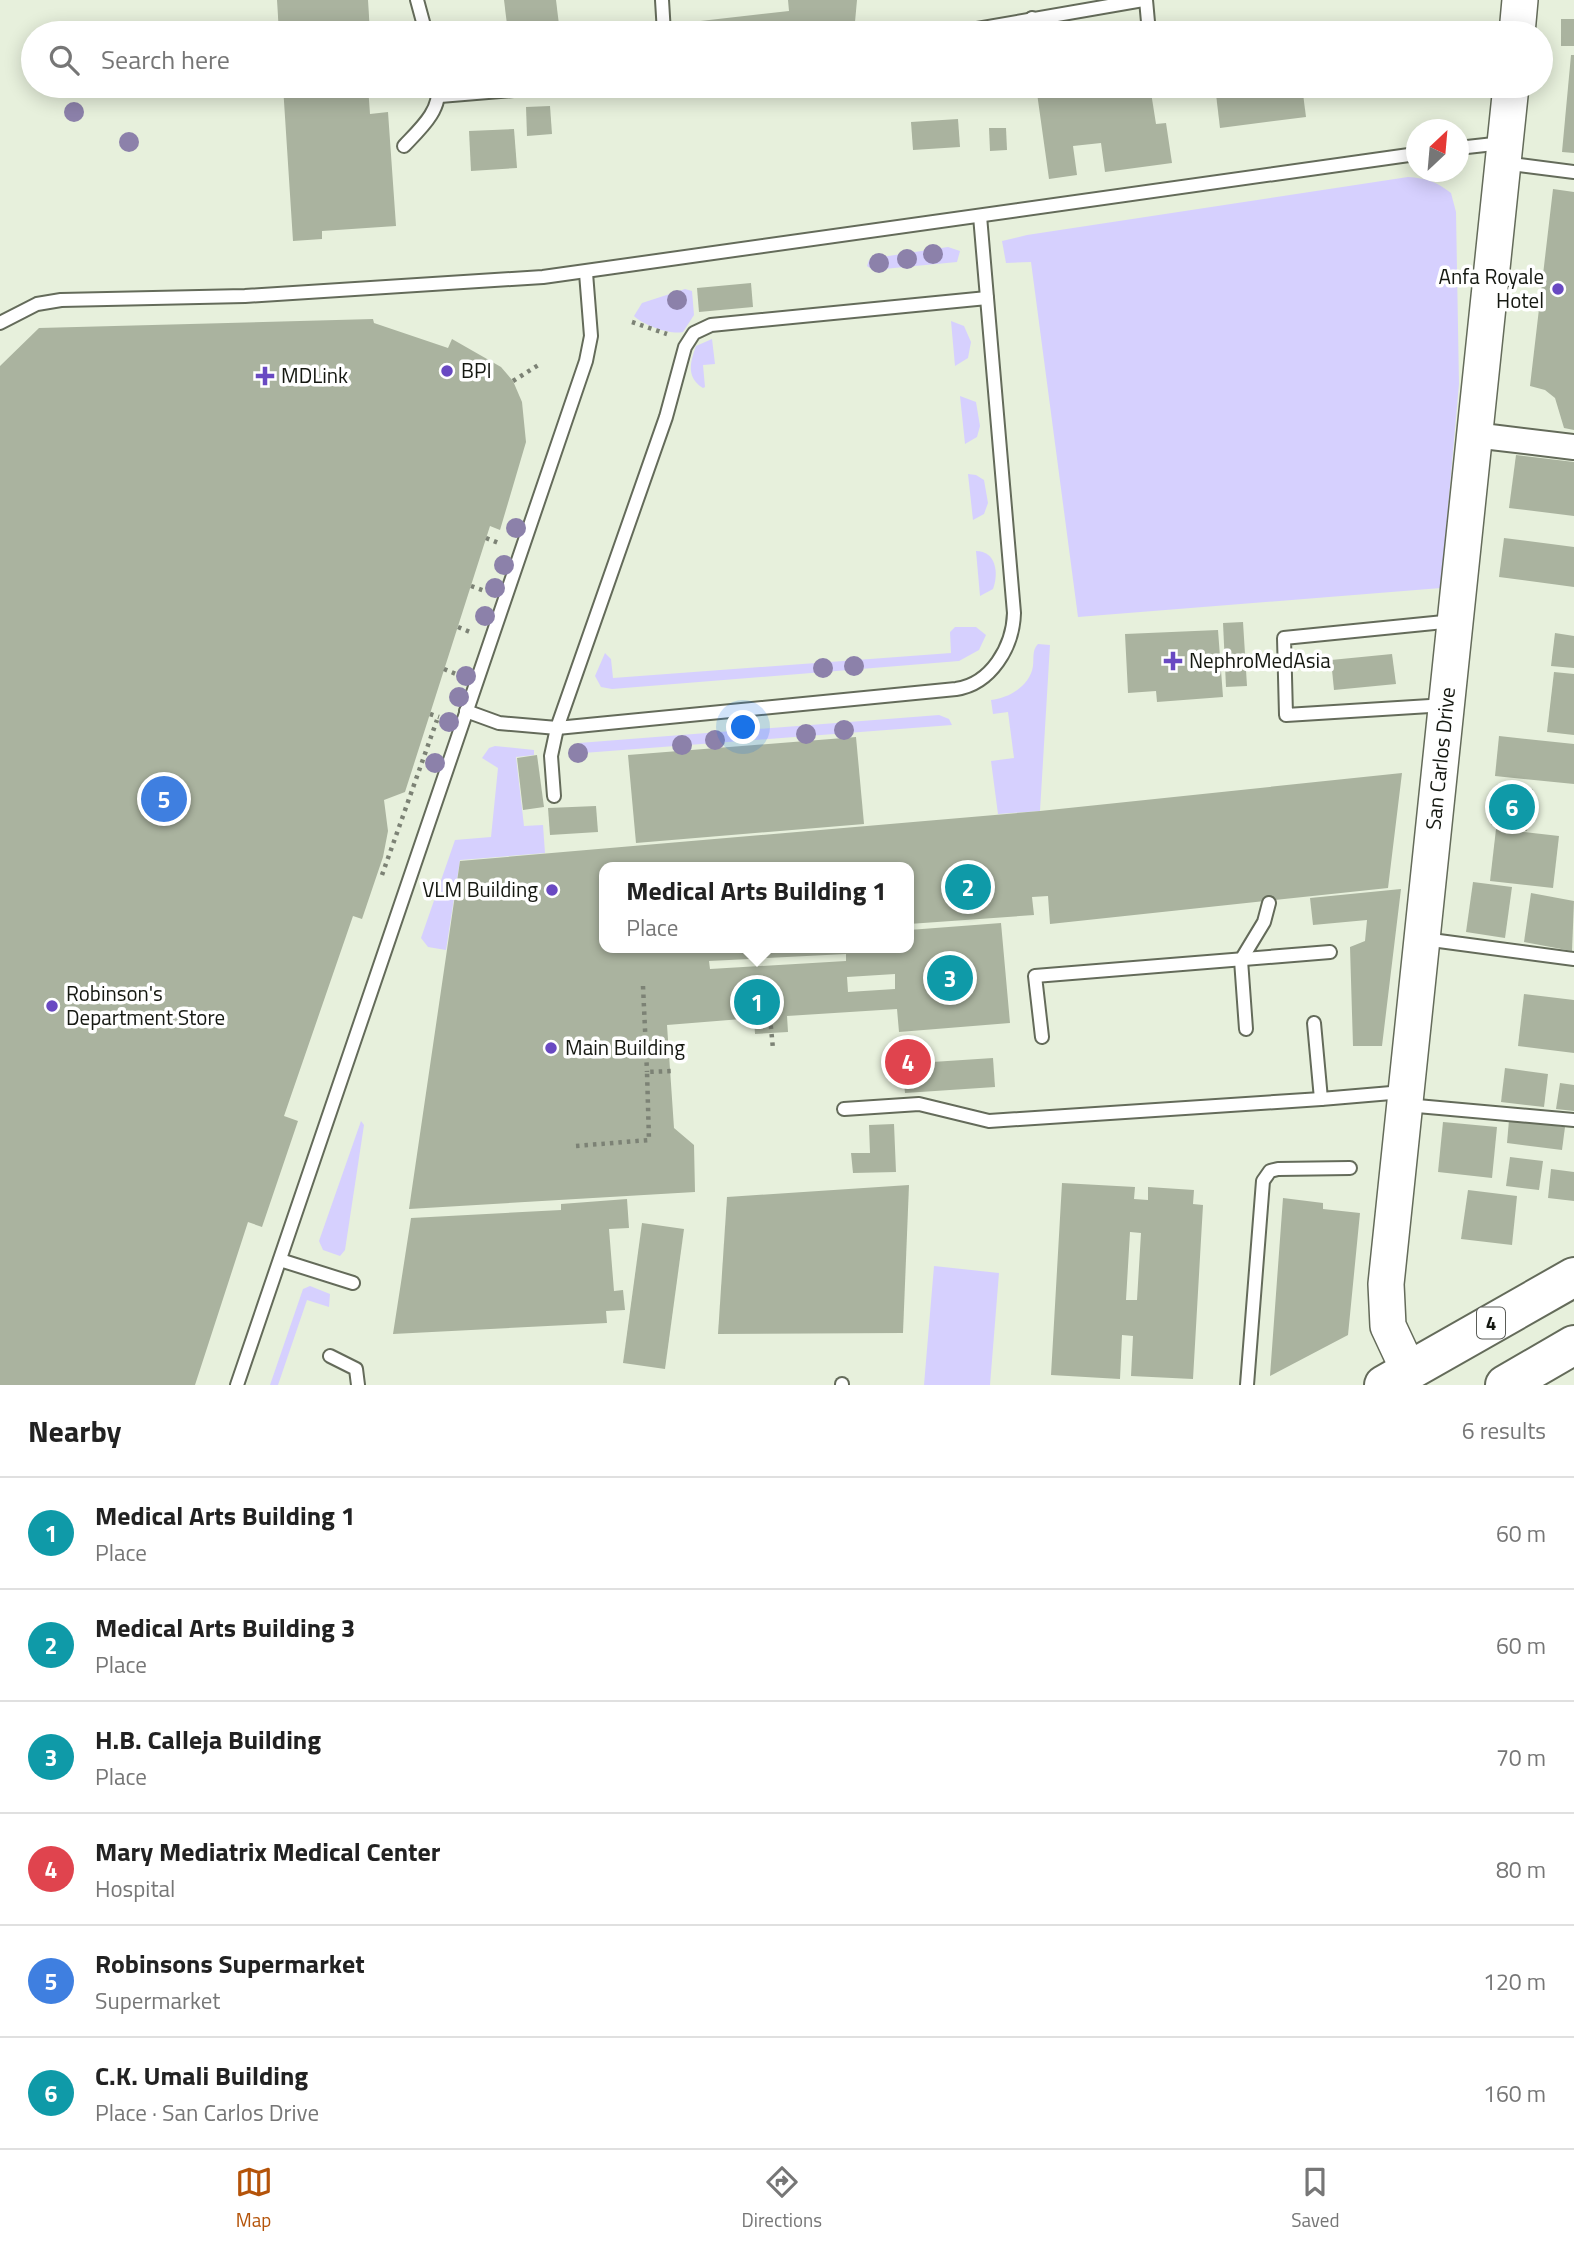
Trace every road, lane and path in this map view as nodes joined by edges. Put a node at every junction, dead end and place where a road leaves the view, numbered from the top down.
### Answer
1 (417, 0) edge
2 (662, 0) edge
3 (1145, 0) edge
4 (1520, 0) edge
5 (1032, 18) junction
6 (423, 21) edge
7 (663, 21) edge
8 (1016, 21) edge
9 (1033, 21) edge
10 (1148, 21) edge
11 (1518, 21) edge
12 (436, 98) edge
13 (1510, 98) edge
14 (404, 146) dead end
15 (1469, 149) edge
16 (1504, 153) junction
17 (1406, 155) edge
18 (1574, 172) edge
19 (980, 216) junction
20 (586, 272) junction
21 (987, 298) junction
22 (632, 322) dead end
23 (0, 323) edge
24 (688, 341) junction
25 (540, 364) dead end
26 (513, 381) dead end
27 (1474, 435) junction
28 (1574, 447) edge
29 (486, 538) dead end
30 (501, 544) dead end
31 (471, 586) dead end
32 (485, 591) dead end
33 (1457, 621) junction
34 (458, 627) dead end
35 (470, 632) dead end
36 (444, 669) dead end
37 (456, 674) dead end
38 (1448, 705) junction
39 (466, 711) junction
40 (430, 714) dead end
41 (439, 717) dead end
42 (556, 727) junction
43 (554, 796) dead end
44 (1269, 903) dead end
45 (1420, 938) junction
46 (1330, 952) dead end
47 (1574, 959) edge
48 (1241, 960) junction
49 (643, 986) dead end
50 (770, 1017) dead end
51 (1314, 1023) dead end
52 (1246, 1029) dead end
53 (1042, 1037) dead end
54 (773, 1049) dead end
55 (672, 1071) dead end
56 (647, 1072) junction
57 (1406, 1098) junction
58 (1321, 1099) junction
59 (844, 1110) dead end
60 (1574, 1120) edge
61 (576, 1146) dead end
62 (1350, 1168) dead end
63 (279, 1260) junction
64 (1574, 1277) edge
65 (353, 1283) dead end
66 (1574, 1345) edge
67 (330, 1356) dead end
68 (1397, 1378) edge
69 (237, 1385) edge
70 (358, 1385) edge
71 (1247, 1385) edge
72 (1505, 1385) edge

1 - 6 lane
2 - 7 lane
3 - 5 lane
3 - 10 lane
4 - 11 street
5 - 8 lane
5 - 9 lane
12 - 14 lane
13 - 16 street, San Carlos Drive
15 - 16 lane
16 - 18 lane
16 - 27 street, San Carlos Drive
17 - 19 lane
19 - 20 lane
19 - 21 lane
20 - 23 lane
20 - 39 lane
21 - 24 lane
21 - 42 lane
22 - 24 path
24 - 42 lane
25 - 26 path
27 - 28 street
27 - 33 street, San Carlos Drive
29 - 30 path
31 - 32 path
33 - 38 street, San Carlos Drive
33 - 38 lane
34 - 35 path
36 - 37 path
38 - 45 street, San Carlos Drive
39 - 42 lane
39 - 63 lane
40 - 41 path
42 - 43 lane
44 - 48 lane
45 - 47 lane
45 - 57 street, San Carlos Drive
46 - 48 lane
48 - 52 lane
48 - 53 lane
49 - 56 path
50 - 54 path
51 - 58 lane
55 - 56 path
56 - 61 path
57 - 58 lane
57 - 60 lane
57 - 68 street, San Carlos Drive
58 - 59 lane
62 - 71 lane
63 - 65 lane
63 - 69 lane
64 - 68 highway, 4
66 - 72 highway
67 - 70 lane

